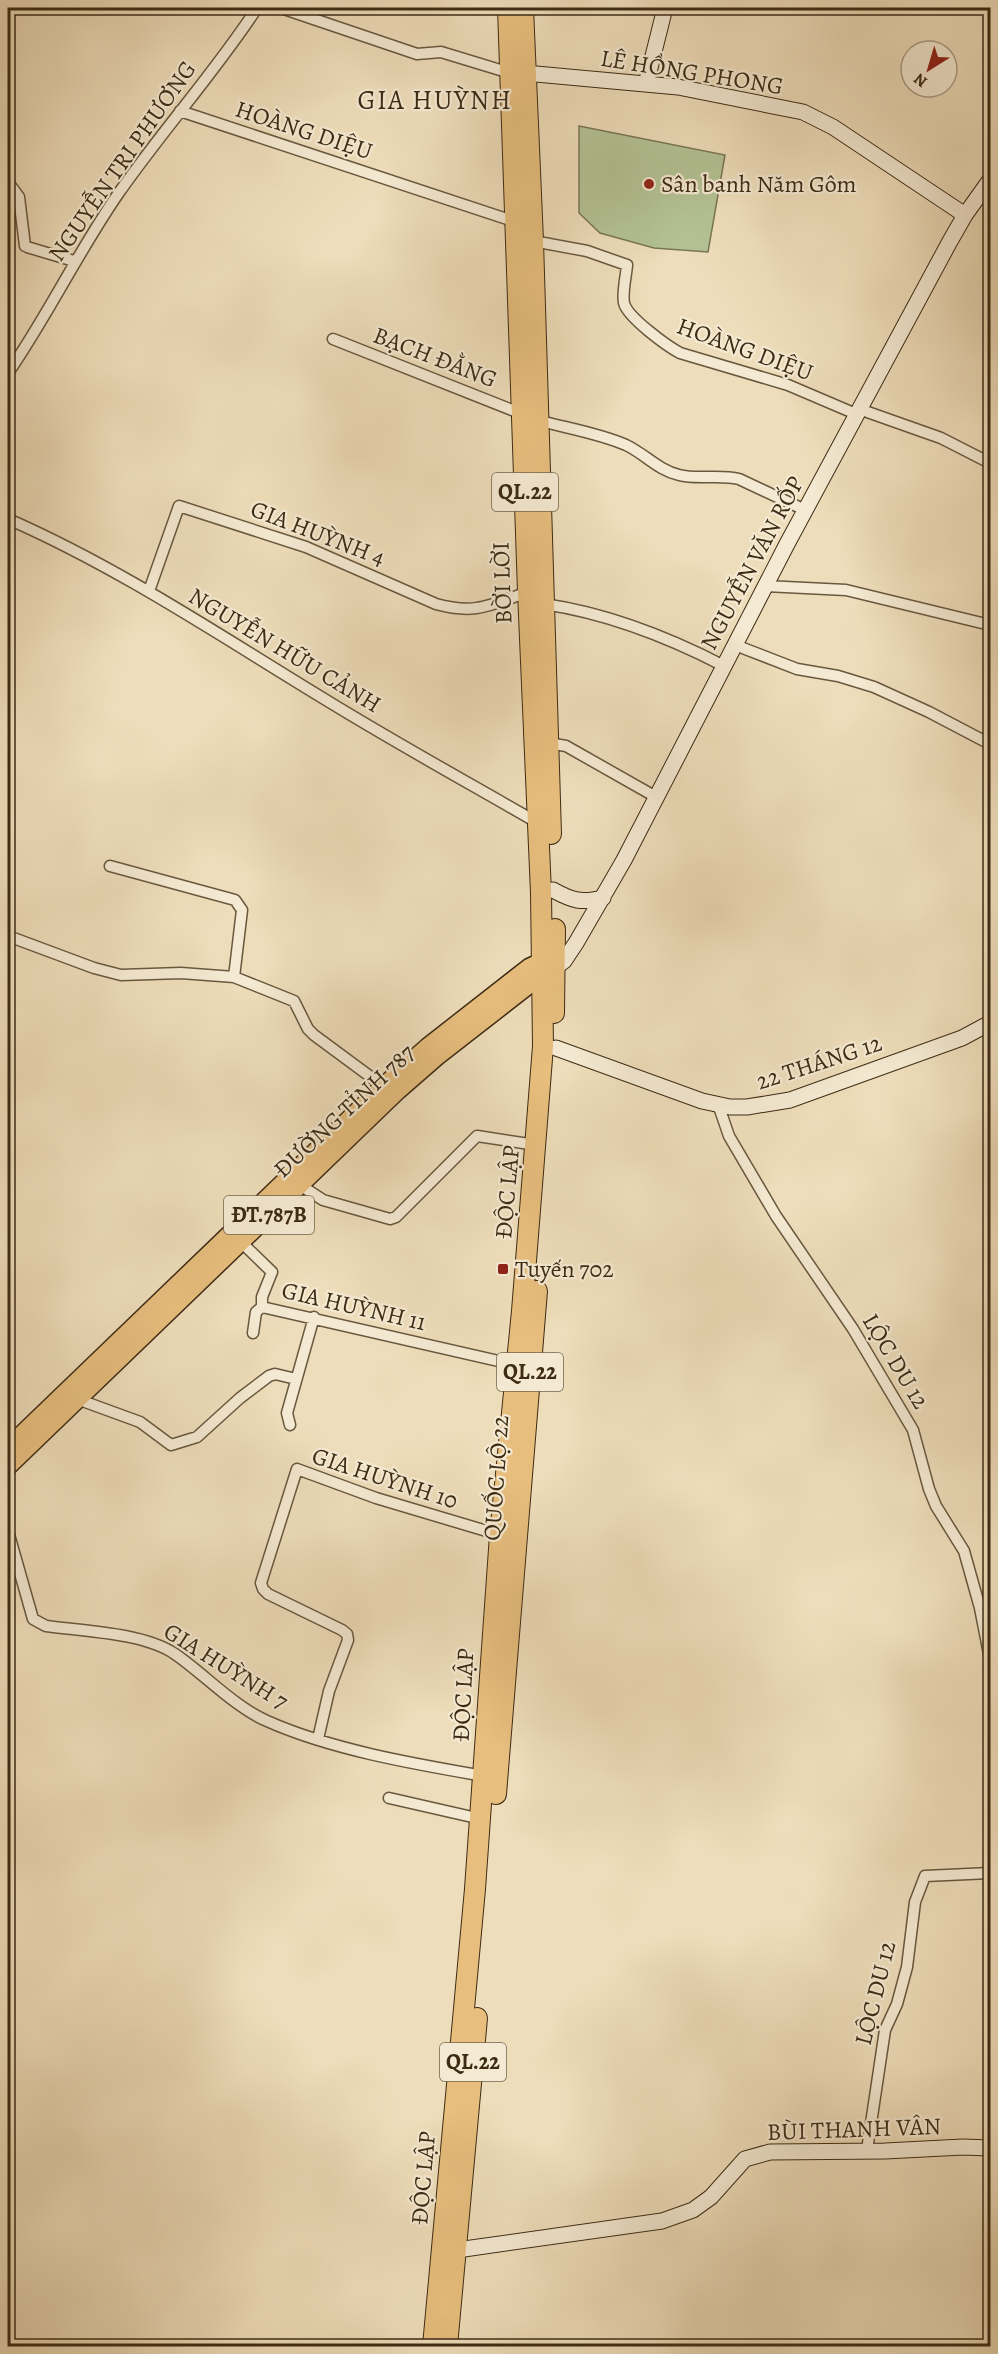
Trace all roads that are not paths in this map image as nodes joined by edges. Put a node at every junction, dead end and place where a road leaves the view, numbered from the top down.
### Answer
1 (257, 8) edge
2 (281, 8) edge
3 (508, 8) edge
4 (523, 8) edge
5 (665, 8) edge
6 (518, 73) junction
7 (646, 84) junction
8 (180, 111) junction
9 (990, 180) edge
10 (8, 182) edge
11 (965, 215) junction
12 (516, 222) junction
13 (533, 241) junction
14 (74, 261) junction
15 (333, 339) dead end
16 (8, 373) edge
17 (857, 412) junction
18 (530, 417) junction
19 (990, 463) edge
20 (805, 510) junction
21 (8, 519) edge
22 (765, 586) junction
23 (149, 591) junction
24 (528, 592) junction
25 (544, 604) junction
26 (990, 625) edge
27 (735, 645) junction
28 (724, 666) junction
29 (548, 743) junction
30 (990, 744) edge
31 (657, 797) junction
32 (538, 823) junction
33 (110, 866) dead end
34 (553, 890) junction
35 (603, 898) junction
36 (8, 936) edge
37 (546, 968) junction
38 (234, 977) junction
39 (990, 1023) edge
40 (549, 1047) junction
41 (383, 1086) junction
42 (718, 1104) junction
43 (536, 1145) junction
44 (300, 1185) junction
45 (241, 1242) junction
46 (262, 1307) junction
47 (314, 1317) junction
48 (253, 1333) dead end
49 (516, 1365) junction
50 (296, 1379) junction
51 (77, 1399) junction
52 (290, 1425) dead end
53 (8, 1447) edge
54 (8, 1467) edge
55 (8, 1531) edge
56 (500, 1535) junction
57 (990, 1659) edge
58 (990, 1674) edge
59 (990, 1696) edge
60 (318, 1739) junction
61 (491, 1777) junction
62 (389, 1798) dead end
63 (481, 1819) junction
64 (990, 1873) edge
65 (990, 2148) edge
66 (867, 2150) junction
67 (457, 2250) junction
68 (433, 2346) edge
69 (447, 2346) edge

1 - 8 street, NGUYỄN TRI PHƯƠNG
2 - 6 street, LÊ HỒNG PHONG
3 - 6 highway, BỜI LỜI / QL.22
4 - 6 highway, BỜI LỜI / QL.22
5 - 7 street
6 - 7 street, LÊ HỒNG PHONG
6 - 12 highway, BỜI LỜI / QL.22
6 - 13 highway, BỜI LỜI / QL.22
7 - 11 street, LÊ HỒNG PHONG
8 - 12 street, HOÀNG DIỆU
8 - 14 street, NGUYỄN TRI PHƯƠNG
9 - 11 street, NGUYỄN VĂN RỐP
10 - 14 street
11 - 17 street, NGUYỄN VĂN RỐP
12 - 18 highway, BỜI LỜI / QL.22
13 - 17 street, HOÀNG DIỆU
13 - 18 highway, BỜI LỜI / QL.22
14 - 16 street, NGUYỄN TRI PHƯƠNG
15 - 18 street, BẠCH ĐẰNG
17 - 19 street, HOÀNG DIỆU
17 - 20 street, NGUYỄN VĂN RỐP
18 - 20 street, BẠCH ĐẰNG
18 - 24 highway, BỜI LỜI / QL.22
18 - 25 highway, BỜI LỜI / QL.22
20 - 22 street, NGUYỄN VĂN RỐP
21 - 23 street, NGUYỄN HỮU CẢNH
22 - 26 street
22 - 27 street, NGUYỄN VĂN RỐP
23 - 24 street, GIA HUỲNH 4
23 - 32 street, NGUYỄN HỮU CẢNH
24 - 32 highway, BỜI LỜI / QL.22
25 - 28 street
25 - 29 highway, BỜI LỜI / QL.22
27 - 28 street, NGUYỄN VĂN RỐP
27 - 30 street
28 - 31 street, NGUYỄN VĂN RỐP
29 - 31 street
29 - 34 highway, BỜI LỜI / QL.22
31 - 35 street, NGUYỄN VĂN RỐP
32 - 37 highway, BỜI LỜI / QL.22
33 - 38 street
34 - 35 street
34 - 37 highway, BỜI LỜI / QL.22
35 - 37 street, NGUYỄN VĂN RỐP
36 - 38 street
37 - 40 highway, QUỐC LỘ 22 / QL.22
37 - 41 main road, ĐƯỜNG TỈNH 787 / ĐT.787B
37 - 44 main road, ĐƯỜNG TỈNH 787 / ĐT.787B
38 - 41 street
39 - 42 street, 22 THÁNG 12
40 - 42 street, 22 THÁNG 12
40 - 43 highway, ĐỘC LẬP / QL.22
40 - 61 highway, QUỐC LỘ 22 / QL.22
41 - 53 main road, ĐƯỜNG TỈNH 787 / ĐT.787B
42 - 57 street, LỘC DU 12
43 - 44 street
43 - 49 highway, ĐỘC LẬP / QL.22
44 - 45 main road, ĐƯỜNG TỈNH 787 / ĐT.787B
45 - 46 street, GIA HUỲNH 11
45 - 51 main road, ĐƯỜNG TỈNH 787 / ĐT.787B
46 - 47 street, GIA HUỲNH 11
46 - 48 street
47 - 49 street, GIA HUỲNH 11
47 - 50 street
49 - 56 highway, ĐỘC LẬP / QL.22
50 - 51 street
50 - 52 street
51 - 54 main road, ĐƯỜNG TỈNH 787 / ĐT.787B
55 - 60 street, GIA HUỲNH 7
56 - 60 street, GIA HUỲNH 10
56 - 61 highway, ĐỘC LẬP / QL.22
58 - 59 street
60 - 61 street, GIA HUỲNH 7
61 - 63 highway, ĐỘC LẬP / QL.22
61 - 67 highway, ĐỘC LẬP / QL.22
62 - 63 street
63 - 68 highway, ĐỘC LẬP / QL.22
64 - 66 street, LỘC DU 12
65 - 66 street, BÙI THANH VÂN
66 - 67 street, BÙI THANH VÂN
67 - 69 highway, ĐỘC LẬP / QL.22

